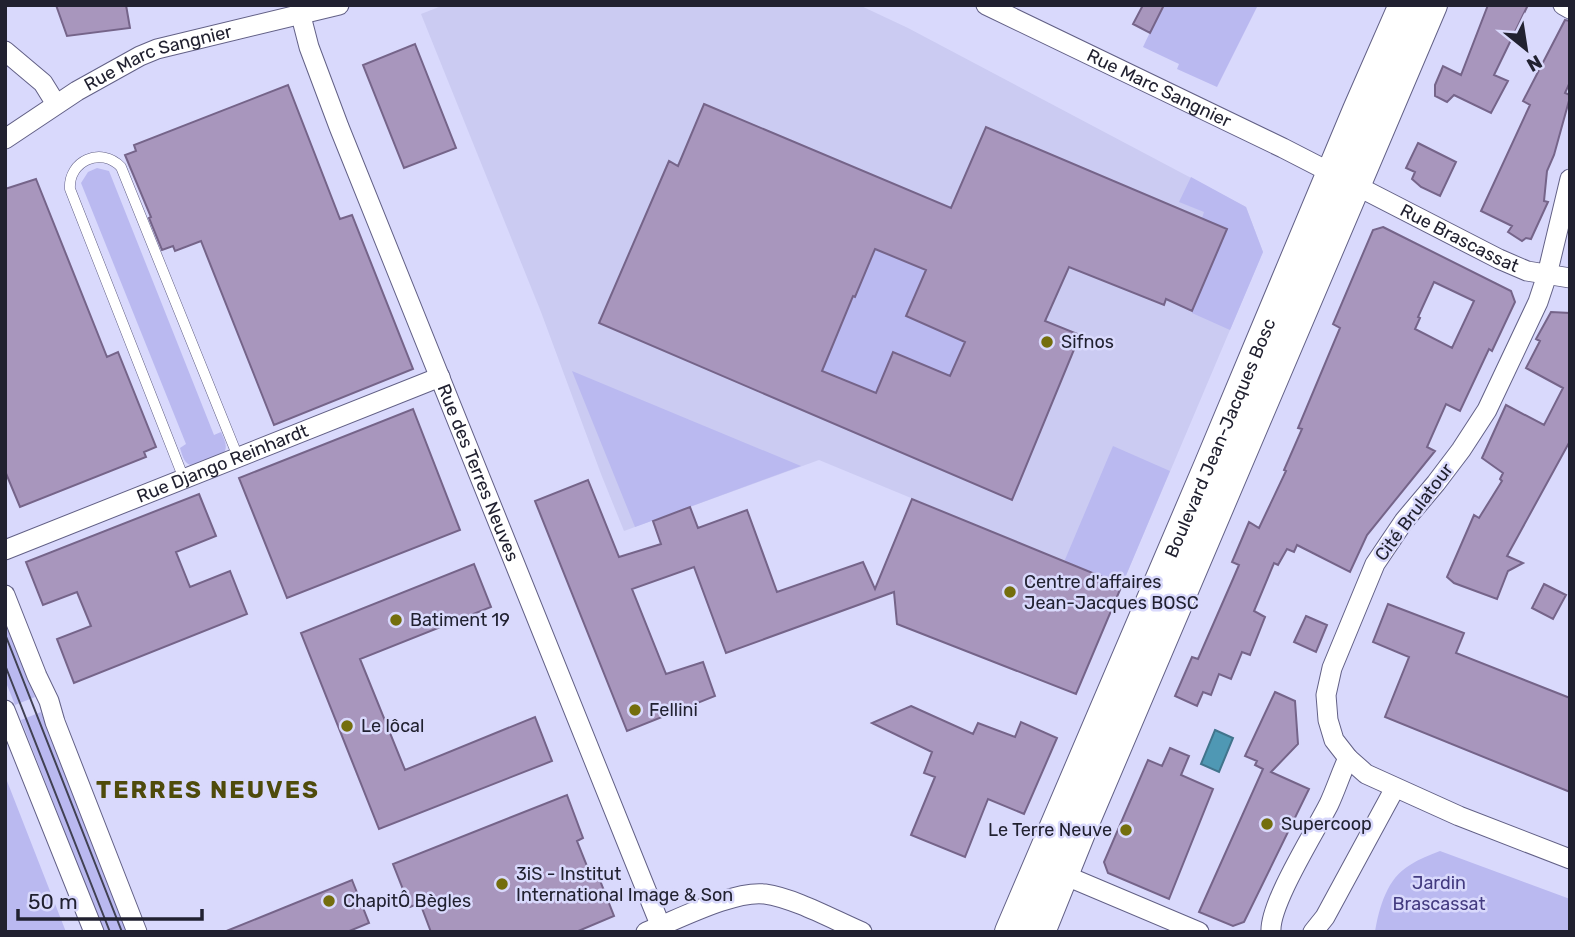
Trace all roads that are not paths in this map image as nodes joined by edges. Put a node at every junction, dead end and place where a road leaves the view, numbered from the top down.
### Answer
1 (339, 5) edge
2 (986, 5) edge
3 (1404, 5) edge
4 (1433, 5) edge
5 (1563, 5) edge
6 (1570, 9) edge
7 (301, 16) junction
8 (5, 51) edge
9 (56, 104) junction
10 (5, 139) edge
11 (1344, 180) junction
12 (1570, 180) edge
13 (1547, 275) junction
14 (1570, 278) edge
15 (440, 377) junction
16 (238, 457) junction
17 (184, 479) junction
18 (5, 550) edge
19 (5, 595) edge
20 (5, 709) edge
21 (1348, 758) junction
22 (1395, 788) junction
23 (1570, 859) edge
24 (1064, 875) junction
25 (656, 930) edge
26 (94, 932) edge
27 (137, 932) edge
28 (862, 932) edge
29 (1010, 932) edge
30 (1040, 932) edge
31 (1199, 932) edge
32 (1271, 932) edge
33 (1313, 932) edge

1 - 7 street, Rue Marc Sangnier
2 - 11 street, Rue Marc Sangnier
3 - 11 main road
4 - 11 main road
5 - 6 street
7 - 9 street, Rue Marc Sangnier
7 - 15 street, Rue des Terres Neuves
8 - 9 street
9 - 10 street, Rue Marc Sangnier
11 - 13 street, Rue Brascassat
11 - 24 main road, Boulevard Jean-Jacques Bosc
11 - 29 main road, Boulevard Jean-Jacques Bosc
12 - 13 street, Cité Brulatour
13 - 14 street, Rue Brascassat
13 - 21 street, Cité Brulatour
15 - 16 street, Rue Django Reinhardt
15 - 25 street, Rue des Terres Neuves
16 - 17 street, Rue Django Reinhardt
16 - 17 lane
17 - 18 street, Rue Django Reinhardt
19 - 27 street
20 - 26 street
21 - 22 street
21 - 32 street
22 - 23 street
22 - 33 street
24 - 30 main road, Boulevard Jean-Jacques Bosc
24 - 31 street
25 - 28 street

